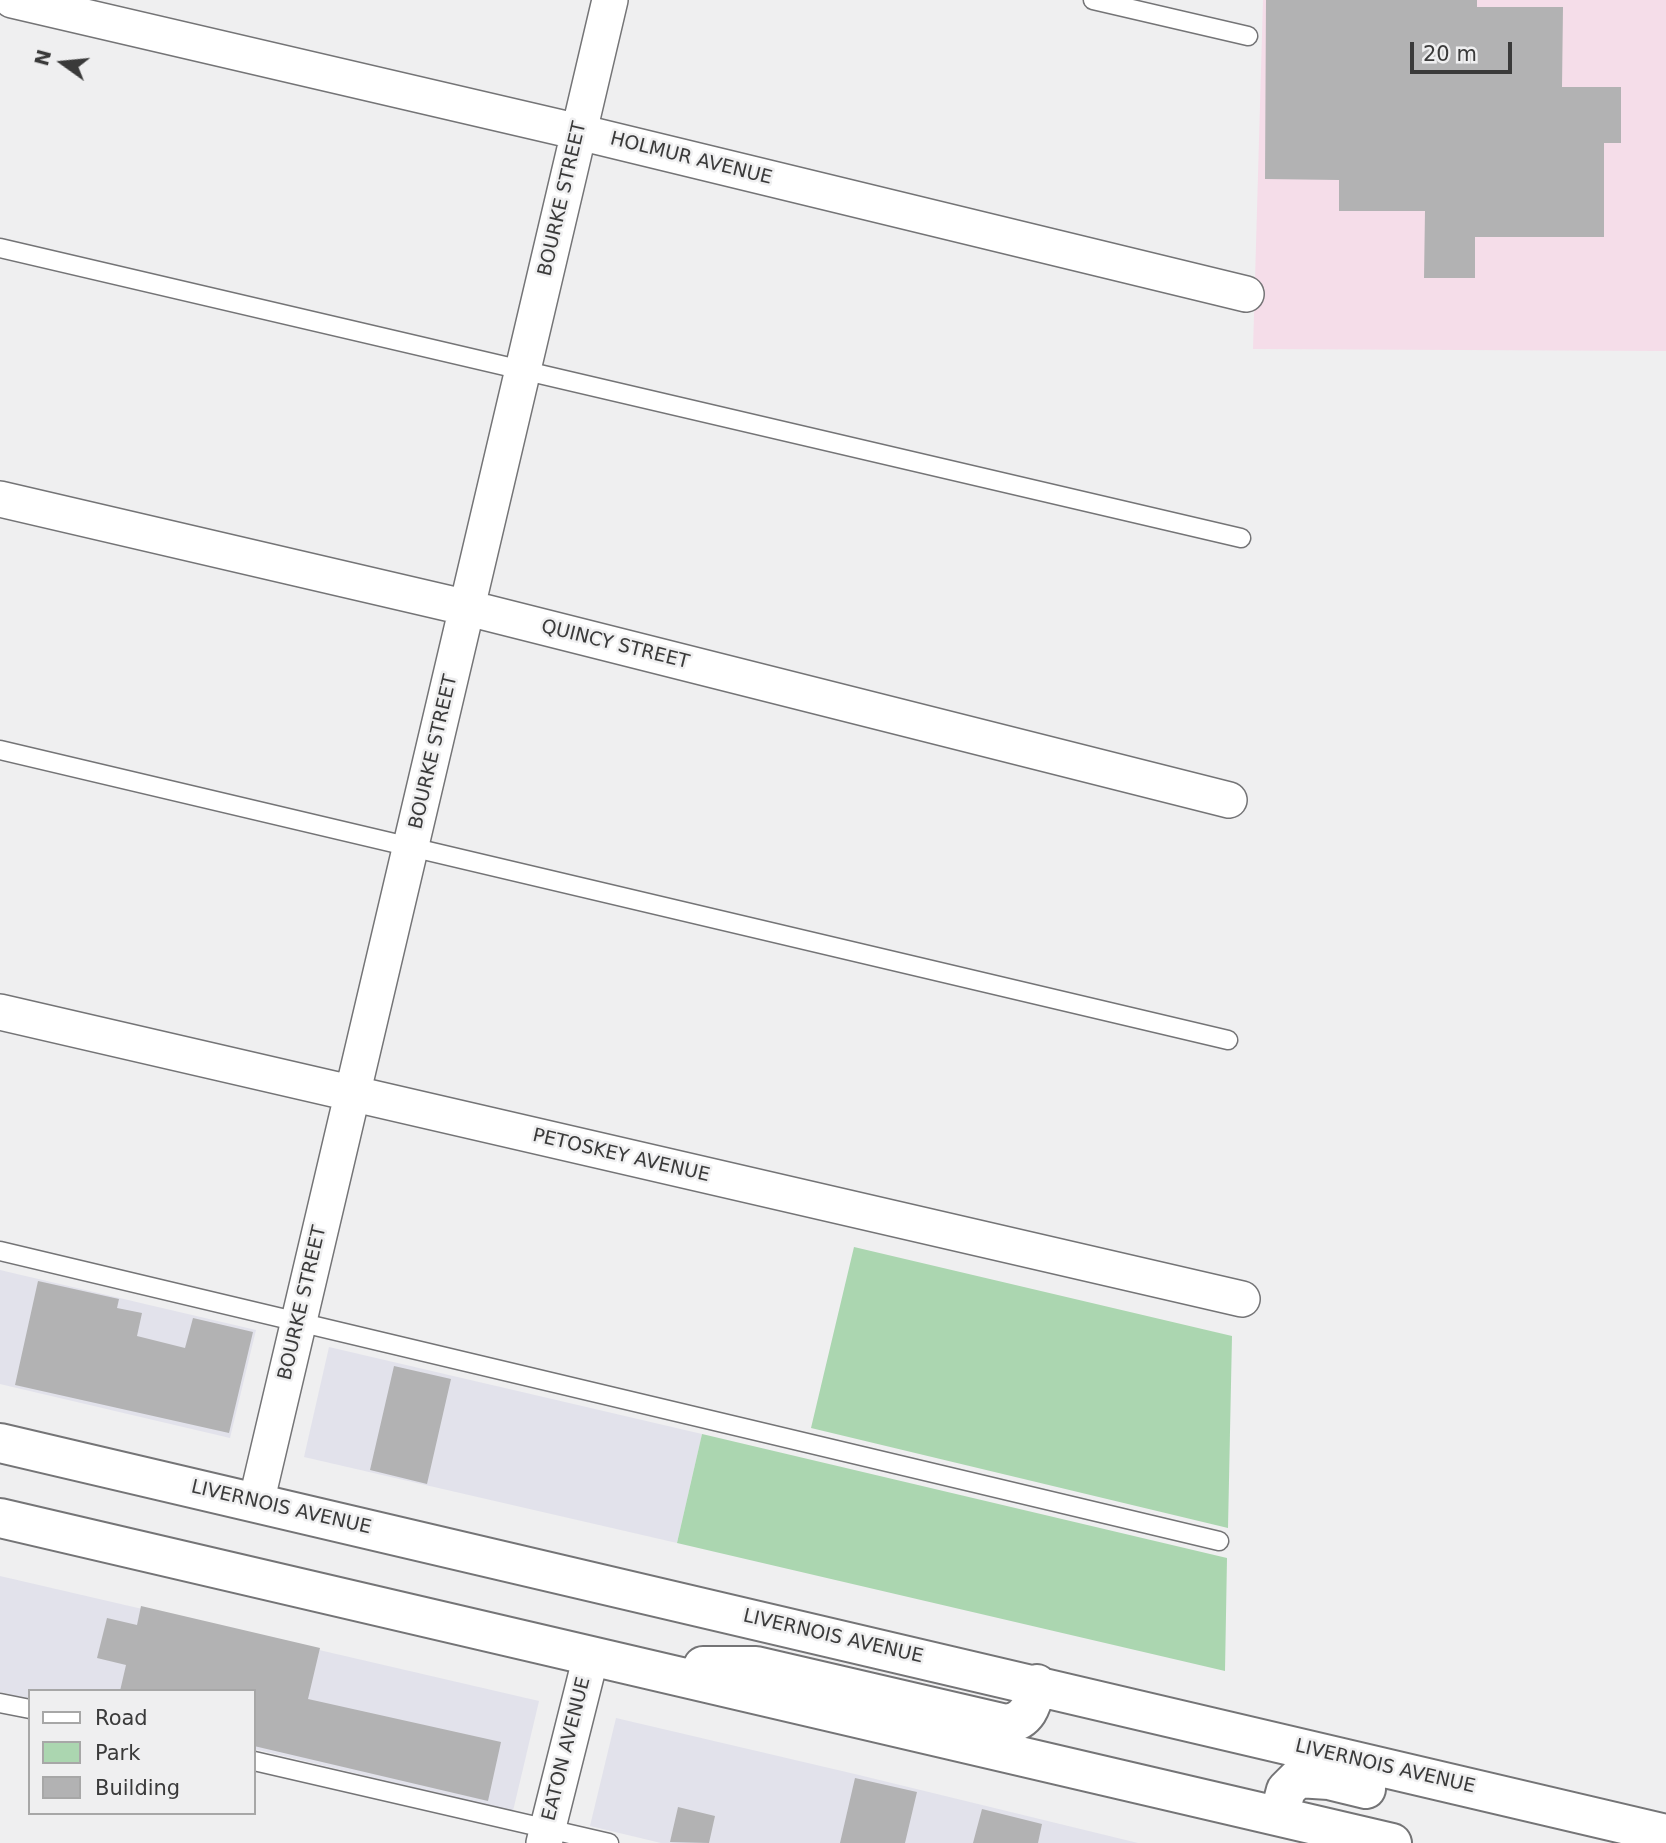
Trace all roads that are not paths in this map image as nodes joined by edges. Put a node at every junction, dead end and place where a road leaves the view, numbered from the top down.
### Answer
1 (12, 0) edge
2 (610, 0) edge
3 (1093, 0) edge
4 (1248, 36) dead end
5 (579, 132) junction
6 (0, 248) edge
7 (1246, 294) dead end
8 (523, 369) junction
9 (0, 499) edge
10 (1241, 538) dead end
11 (468, 608) junction
12 (0, 750) edge
13 (1228, 800) dead end
14 (411, 847) junction
15 (0, 1012) edge
16 (1228, 1040) dead end
17 (353, 1095) junction
18 (0, 1251) edge
19 (1242, 1299) dead end
20 (299, 1321) junction
21 (0, 1443) edge
22 (256, 1503) junction
23 (0, 1518) edge
24 (1219, 1541) dead end
25 (591, 1656) junction
26 (638, 1667) junction
27 (1037, 1684) junction
28 (0, 1703) edge
29 (28, 1709) edge
30 (256, 1762) edge
31 (1279, 1816) junction
32 (1666, 1835) edge
33 (545, 1836) edge
34 (609, 1843) edge
35 (1392, 1843) edge

1 - 5 street, HOLMUR AVENUE
2 - 5 street, BOURKE STREET
3 - 4 lane
5 - 7 street, HOLMUR AVENUE
5 - 8 street, BOURKE STREET
6 - 8 lane
8 - 10 lane
8 - 11 street, BOURKE STREET
9 - 11 street, QUINCY STREET
11 - 13 street, QUINCY STREET
11 - 14 street, BOURKE STREET
12 - 14 lane
14 - 16 lane
14 - 17 street, BOURKE STREET
15 - 17 street, PETOSKEY AVENUE
17 - 19 street, PETOSKEY AVENUE
17 - 20 street, BOURKE STREET
18 - 20 lane
20 - 22 street, BOURKE STREET
20 - 24 lane
21 - 22 main road, LIVERNOIS AVENUE
22 - 27 main road, LIVERNOIS AVENUE
23 - 25 main road
25 - 26 main road
25 - 33 street, EATON AVENUE
26 - 27 main road
26 - 31 main road
27 - 32 main road, LIVERNOIS AVENUE
28 - 29 lane
30 - 33 lane
31 - 32 main road
31 - 35 main road
33 - 34 lane

